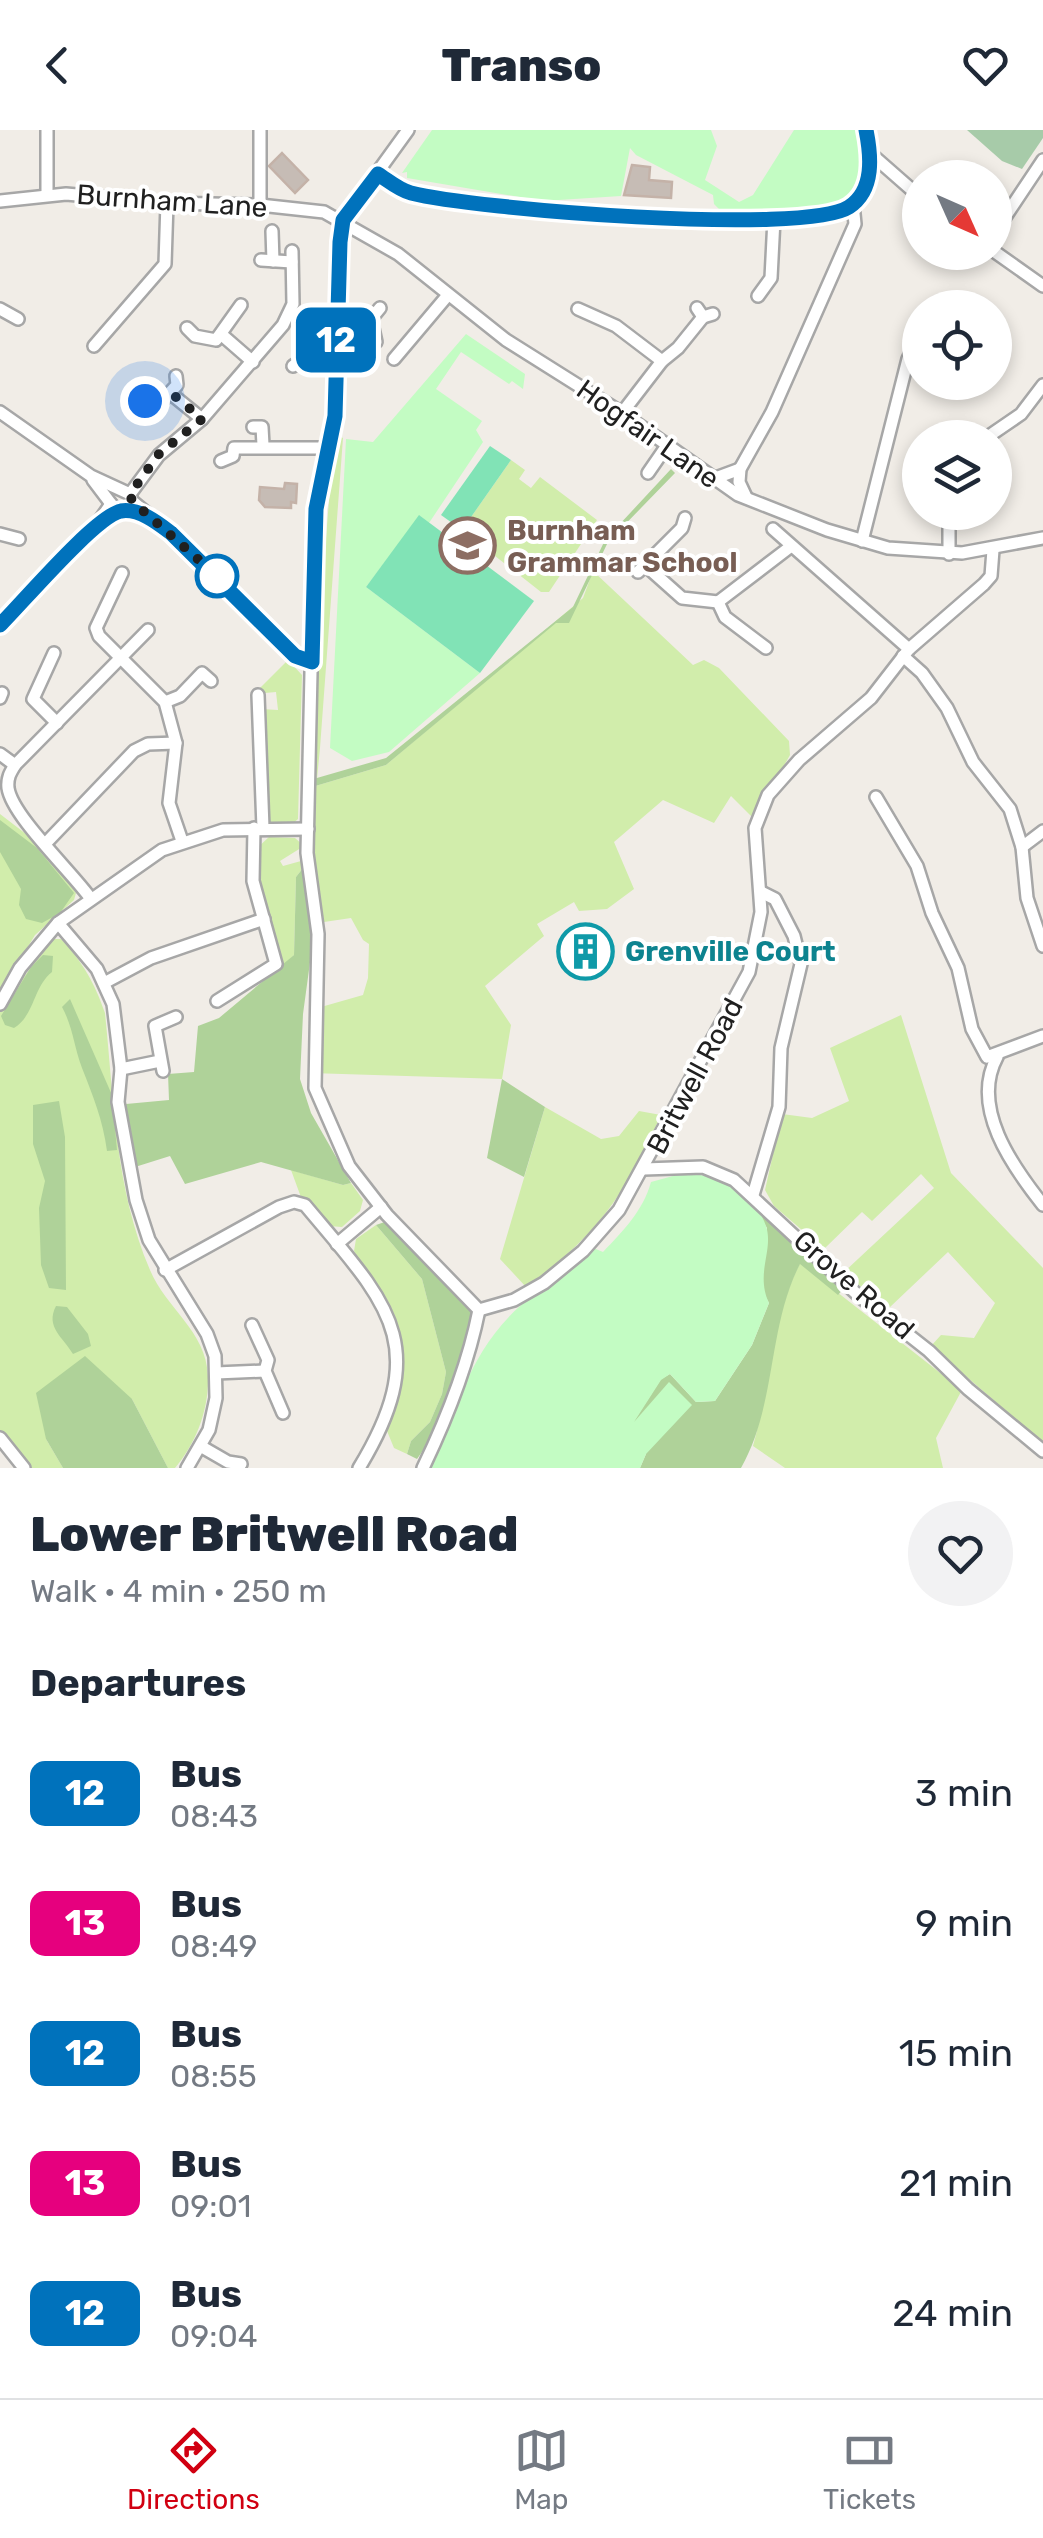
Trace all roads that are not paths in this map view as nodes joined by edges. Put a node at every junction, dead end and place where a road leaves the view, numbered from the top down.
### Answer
1 (47, 130) edge
2 (408, 130) edge
3 (866, 130) edge
4 (257, 131) edge
5 (870, 154) junction
6 (1043, 160) edge
7 (378, 174) junction
8 (893, 174) junction
9 (869, 175) junction
10 (902, 182) edge
11 (46, 194) junction
12 (0, 200) edge
13 (167, 204) junction
14 (260, 204) junction
15 (853, 204) junction
16 (1012, 206) edge
17 (774, 219) junction
18 (343, 220) junction
19 (272, 231) dead end
20 (1012, 264) edge
21 (1043, 285) edge
22 (448, 294) junction
23 (758, 296) dead end
24 (241, 306) dead end
25 (380, 308) dead end
26 (0, 309) edge
27 (578, 310) dead end
28 (336, 312) junction
29 (704, 313) dead end
30 (18, 319) dead end
31 (372, 320) junction
32 (187, 328) dead end
33 (222, 335) junction
34 (376, 342) dead end
35 (94, 346) dead end
36 (336, 358) junction
37 (394, 358) dead end
38 (662, 360) junction
39 (253, 362) junction
40 (293, 366) dead end
41 (176, 376) dead end
42 (902, 383) edge
43 (1043, 385) edge
44 (170, 392) junction
45 (134, 394) dead end
46 (0, 412) edge
47 (622, 414) junction
48 (202, 419) junction
49 (1012, 420) edge
50 (259, 424) dead end
51 (668, 444) junction
52 (262, 445) junction
53 (330, 448) junction
54 (221, 460) dead end
55 (740, 469) junction
56 (648, 473) dead end
57 (713, 478) junction
58 (746, 498) junction
59 (121, 500) junction
60 (685, 518) dead end
61 (773, 530) dead end
62 (949, 530) edge
63 (0, 534) edge
64 (1043, 538) edge
65 (19, 539) dead end
66 (862, 541) junction
67 (790, 546) junction
68 (993, 550) junction
69 (949, 554) junction
70 (122, 572) dead end
71 (718, 602) junction
72 (0, 625) edge
73 (148, 630) dead end
74 (766, 648) dead end
75 (906, 652) junction
76 (54, 653) dead end
77 (122, 657) junction
78 (312, 662) junction
79 (212, 681) dead end
80 (258, 695) dead end
81 (165, 702) junction
82 (57, 723) junction
83 (176, 743) junction
84 (0, 754) edge
85 (15, 765) junction
86 (876, 797) dead end
87 (259, 828) junction
88 (308, 829) junction
89 (1043, 831) edge
90 (182, 840) junction
91 (46, 842) junction
92 (1022, 847) junction
93 (761, 892) junction
94 (91, 898) junction
95 (264, 919) junction
96 (58, 924) junction
97 (1043, 946) edge
98 (104, 983) junction
99 (217, 1001) dead end
100 (0, 1004) edge
101 (176, 1017) dead end
102 (1043, 1036) edge
103 (996, 1056) junction
104 (121, 1069) junction
105 (644, 1169) junction
106 (753, 1195) junction
107 (1043, 1205) edge
108 (381, 1207) junction
109 (337, 1244) junction
110 (166, 1270) junction
111 (478, 1310) junction
112 (252, 1325) dead end
113 (265, 1370) junction
114 (216, 1372) junction
115 (284, 1413) dead end
116 (0, 1438) edge
117 (202, 1447) junction
118 (1043, 1451) edge
119 (241, 1464) dead end
120 (24, 1468) edge
121 (187, 1468) edge
122 (360, 1468) edge
123 (423, 1468) edge

1 - 11 street
2 - 7 street
3 - 5 street
4 - 14 street
5 - 8 street
5 - 9 street
6 - 16 street
7 - 17 street
7 - 18 street
8 - 9 street
8 - 10 street
9 - 15 street
11 - 12 street, Burnham Lane
11 - 13 street, Burnham Lane
13 - 14 street, Burnham Lane
13 - 35 street
14 - 18 street, Burnham Lane
15 - 17 street
15 - 55 street
17 - 23 street
18 - 22 street, Hogfair Lane
18 - 28 street
19 - 39 street
20 - 21 street
22 - 37 street
22 - 47 street, Hogfair Lane
24 - 33 street
25 - 31 street
26 - 30 street
27 - 38 street
28 - 31 street
28 - 36 street
29 - 38 street
31 - 34 street
32 - 33 street
33 - 39 street
36 - 40 street
36 - 53 street
38 - 47 street
39 - 48 street
41 - 44 street
42 - 66 street
43 - 49 street
44 - 45 street
44 - 48 street
46 - 59 street
47 - 51 street, Hogfair Lane
48 - 59 street
50 - 52 street
51 - 56 street
51 - 57 street, Hogfair Lane
52 - 53 street
52 - 54 street
53 - 78 street
55 - 57 street
55 - 58 street
57 - 58 street, Hogfair Lane
58 - 66 street, Hogfair Lane
59 - 72 street
59 - 78 street
60 - 71 street
61 - 67 street
62 - 69 street
63 - 65 street
64 - 68 street
66 - 69 street, Hogfair Lane
67 - 71 street
67 - 75 street
68 - 69 street, Hogfair Lane
68 - 75 street, Britwell Road
70 - 77 street
71 - 74 street
73 - 77 street
75 - 92 street
75 - 93 street, Britwell Road
76 - 82 street
77 - 81 street
77 - 82 street
78 - 88 street
79 - 81 street
80 - 87 street
81 - 83 street
82 - 85 street
83 - 90 street
83 - 91 street
84 - 85 street
85 - 91 street
86 - 103 street
87 - 88 street
87 - 90 street
87 - 95 street
88 - 108 street
89 - 92 street
90 - 94 street
91 - 94 street
92 - 97 street
93 - 105 street, Britwell Road
93 - 106 street
94 - 96 street
95 - 98 street
95 - 99 street
96 - 98 street
96 - 100 street
98 - 104 street
101 - 104 street
102 - 103 street
103 - 107 street
104 - 110 street
105 - 106 street, Grove Road
105 - 111 street, Britwell Road
106 - 118 street, Grove Road
108 - 109 street
108 - 111 street
109 - 110 street
109 - 122 street
110 - 114 street
111 - 123 street
112 - 113 street
113 - 114 street
113 - 115 street
114 - 117 street
116 - 120 street
117 - 119 street
117 - 121 street

